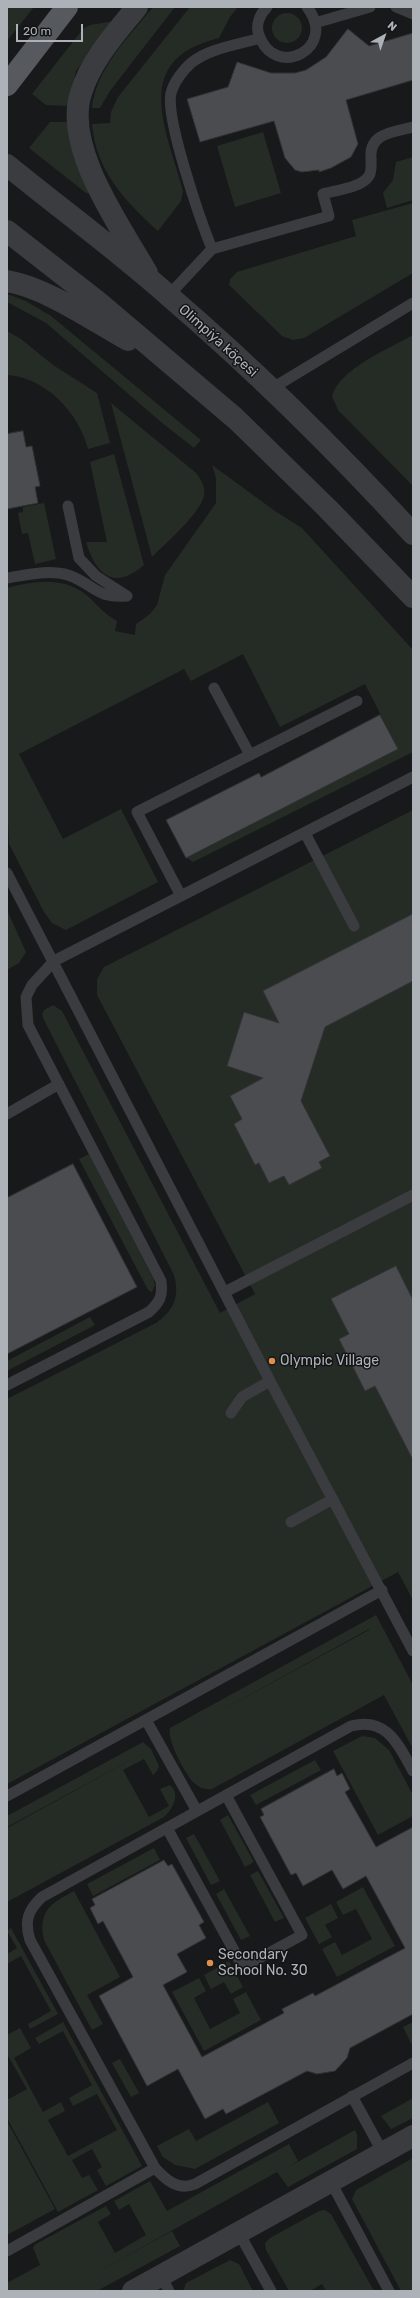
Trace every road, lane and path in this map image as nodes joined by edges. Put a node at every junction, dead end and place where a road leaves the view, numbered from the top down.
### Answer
1 (67, 7) edge
2 (137, 7) edge
3 (267, 7) edge
4 (307, 7) edge
5 (370, 7) edge
6 (396, 7) edge
7 (413, 14) edge
8 (316, 22) junction
9 (260, 38) junction
10 (7, 85) edge
11 (413, 127) edge
12 (7, 166) edge
13 (7, 231) edge
14 (212, 249) junction
15 (7, 281) edge
16 (161, 289) junction
17 (413, 303) edge
18 (172, 364) junction
19 (271, 389) junction
20 (68, 506) dead end
21 (413, 534) edge
22 (7, 578) edge
23 (413, 597) edge
24 (214, 688) dead end
25 (357, 701) dead end
26 (250, 755) junction
27 (413, 777) edge
28 (305, 833) junction
29 (7, 873) edge
30 (181, 896) junction
31 (354, 926) dead end
32 (54, 961) junction
33 (59, 1084) junction
34 (7, 1114) edge
35 (413, 1195) edge
36 (225, 1292) junction
37 (270, 1381) junction
38 (7, 1385) edge
39 (231, 1413) dead end
40 (332, 1499) junction
41 (290, 1522) dead end
42 (382, 1590) junction
43 (412, 1648) edge
44 (146, 1720) junction
45 (413, 1772) edge
46 (226, 1795) junction
47 (7, 1796) edge
48 (197, 1811) junction
49 (167, 1828) junction
50 (413, 2063) edge
51 (352, 2096) junction
52 (413, 2136) edge
53 (383, 2153) junction
54 (155, 2168) junction
55 (331, 2182) junction
56 (239, 2233) junction
57 (7, 2251) edge
58 (165, 2283) edge
59 (132, 2291) edge
60 (271, 2291) edge
61 (389, 2291) edge

1 - 10 main road
2 - 16 street
3 - 9 lane
4 - 8 lane
5 - 8 lane
6 - 7 lane
8 - 9 lane
9 - 14 lane
11 - 14 lane
12 - 16 street, Olimpiýa köçesi
13 - 18 street
14 - 16 lane
15 - 18 street
16 - 19 street, Olimpiýa köçesi
17 - 19 lane
18 - 23 street
19 - 21 street, Olimpiýa köçesi
20 - 22 lane
24 - 26 lane
25 - 26 lane
26 - 30 lane
27 - 28 lane
28 - 30 lane
28 - 31 lane
29 - 32 lane
30 - 32 lane
32 - 33 lane
32 - 36 lane
33 - 34 lane
33 - 38 lane
35 - 36 lane
36 - 37 lane
37 - 39 lane
37 - 40 lane
40 - 41 lane
40 - 42 lane
42 - 43 lane
42 - 44 lane
44 - 47 lane
44 - 48 lane
45 - 46 lane
46 - 48 lane
46 - 49 lane
48 - 49 lane
49 - 54 lane
50 - 51 lane
51 - 53 lane
51 - 54 lane
52 - 53 street
53 - 55 street
54 - 57 lane
55 - 56 street
55 - 61 lane
56 - 58 street
56 - 60 lane
58 - 59 street

